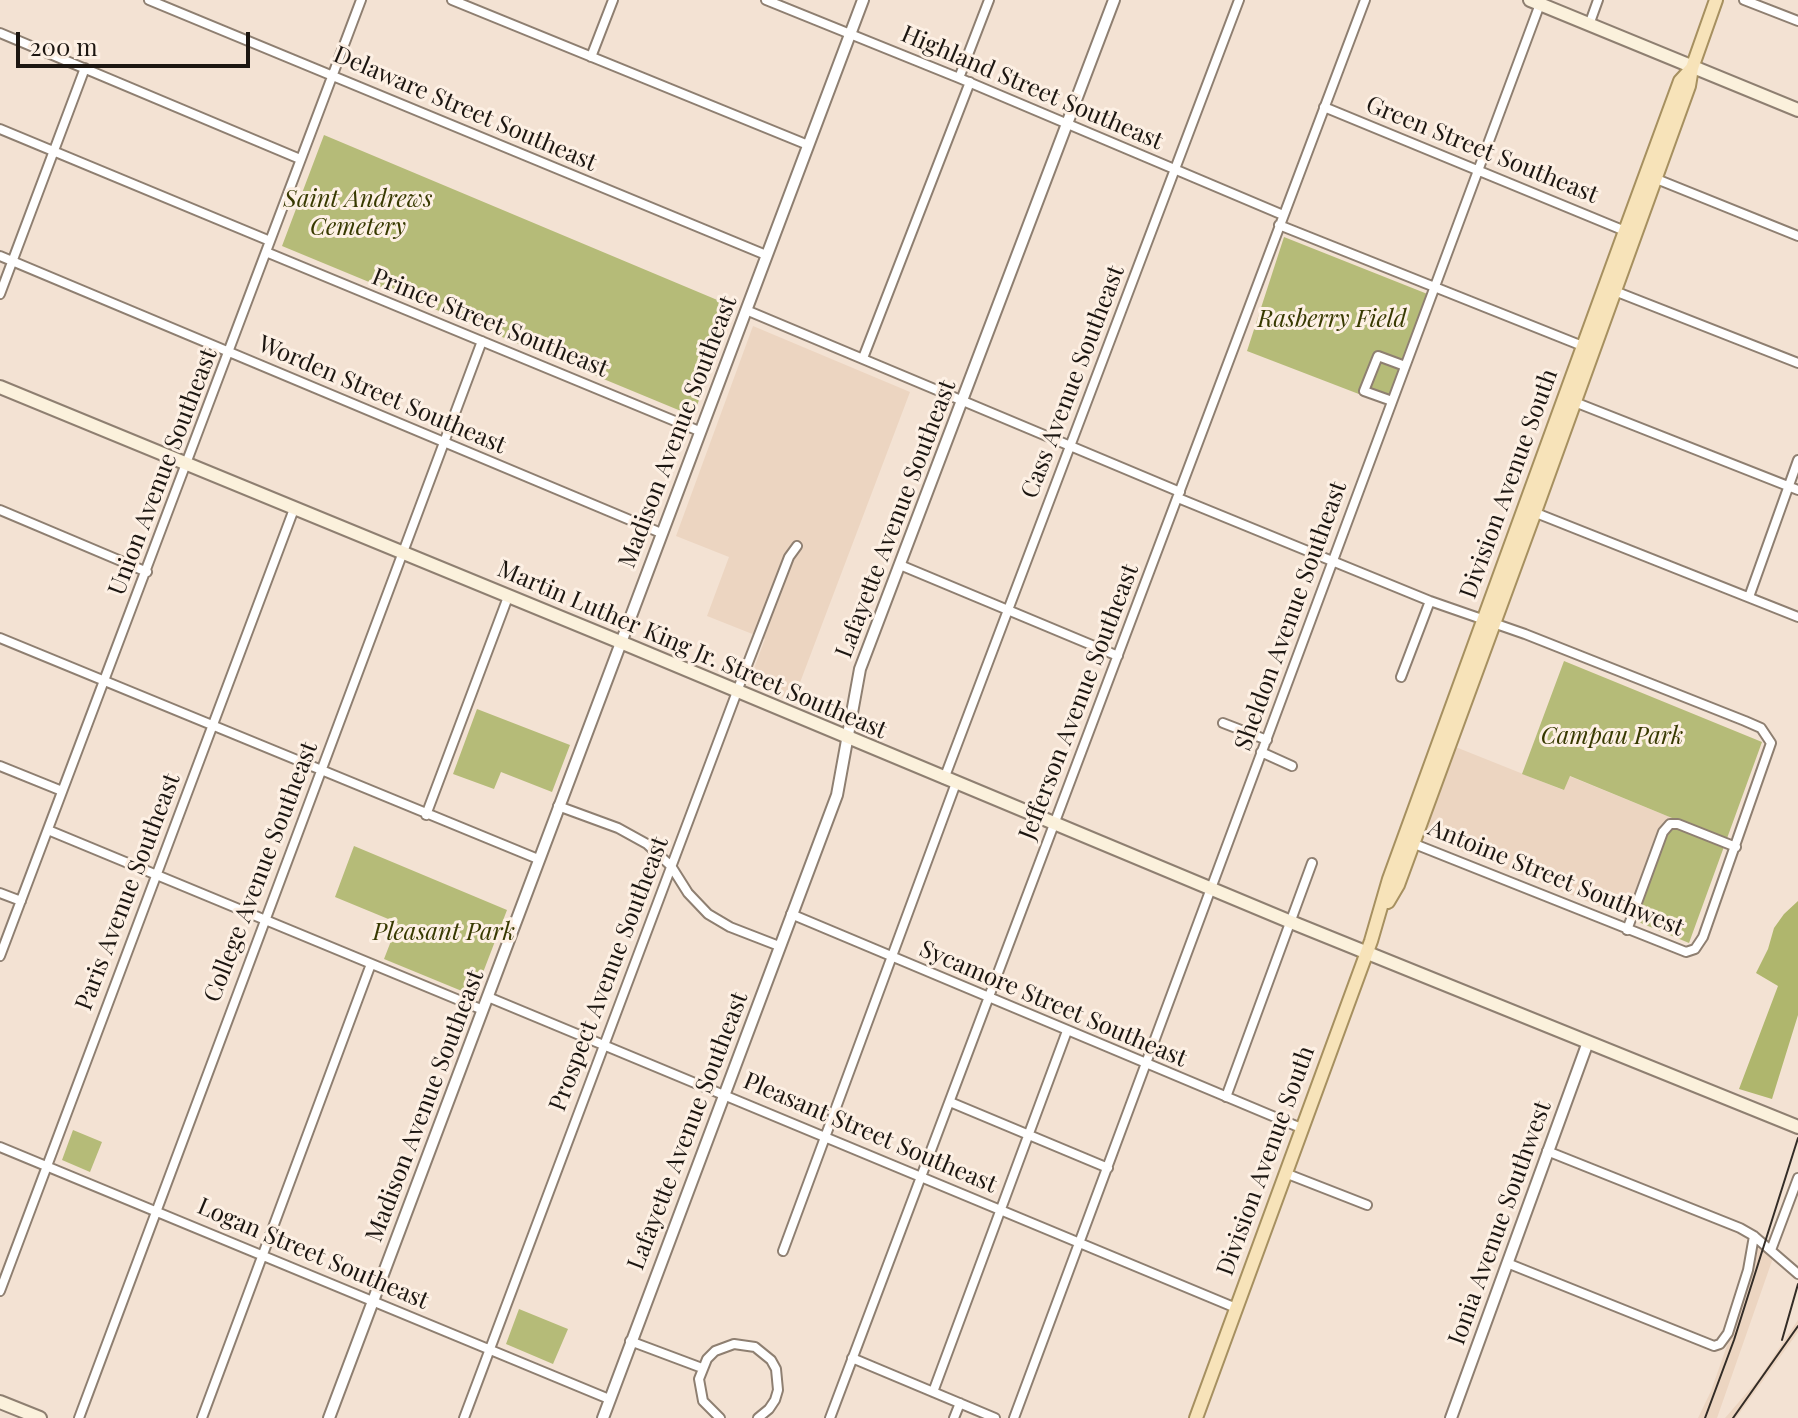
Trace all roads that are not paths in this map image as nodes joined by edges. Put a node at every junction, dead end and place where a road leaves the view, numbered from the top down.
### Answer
1 (149, 0) edge
2 (361, 0) edge
3 (452, 0) edge
4 (613, 0) edge
5 (766, 0) edge
6 (863, 0) edge
7 (989, 0) edge
8 (1114, 0) edge
9 (1239, 0) edge
10 (1365, 0) edge
11 (1598, 0) edge
12 (1716, 0) edge
13 (1744, 0) edge
14 (1535, 2) edge
15 (1798, 21) edge
16 (1589, 25) junction
17 (0, 33) edge
18 (850, 34) junction
19 (591, 57) junction
20 (85, 68) junction
21 (1692, 68) junction
22 (332, 76) junction
23 (959, 78) junction
24 (970, 82) junction
25 (1324, 107) junction
26 (1798, 110) edge
27 (1067, 123) junction
28 (0, 129) edge
29 (808, 145) junction
30 (53, 152) junction
31 (300, 159) junction
32 (1477, 169) junction
33 (1175, 170) junction
34 (1650, 177) junction
35 (1283, 215) junction
36 (1279, 225) junction
37 (1625, 231) junction
38 (1798, 236) edge
39 (270, 241) junction
40 (266, 252) junction
41 (766, 255) junction
42 (0, 256) edge
43 (13, 261) junction
44 (1433, 287) junction
45 (1609, 289) junction
46 (0, 294) edge
47 (746, 310) junction
48 (482, 341) junction
49 (1588, 348) junction
50 (229, 353) junction
51 (863, 358) junction
52 (1798, 363) edge
53 (1405, 366) junction
54 (0, 387) edge
55 (1569, 400) junction
56 (962, 401) junction
57 (1392, 401) junction
58 (699, 431) junction
59 (445, 443) junction
60 (1070, 445) junction
61 (1798, 460) edge
62 (186, 464) junction
63 (1788, 486) junction
64 (1798, 490) edge
65 (1179, 495) junction
66 (294, 509) junction
67 (0, 510) edge
68 (1529, 510) junction
69 (661, 533) junction
70 (797, 546) dead end
71 (402, 553) junction
72 (1333, 560) junction
73 (900, 565) junction
74 (147, 572) junction
75 (508, 597) junction
76 (1749, 597) junction
77 (1430, 601) junction
78 (1008, 611) junction
79 (1798, 617) edge
80 (1488, 622) junction
81 (0, 638) edge
82 (620, 642) junction
83 (1118, 656) junction
84 (1401, 677) dead end
85 (104, 681) junction
86 (737, 692) junction
87 (1223, 723) dead end
88 (213, 726) junction
89 (847, 737) junction
90 (1267, 740) junction
91 (1261, 752) junction
92 (0, 766) edge
93 (1292, 766) dead end
94 (321, 769) junction
95 (950, 781) junction
96 (62, 791) junction
97 (558, 806) junction
98 (426, 815) junction
99 (1055, 822) junction
100 (48, 830) junction
101 (1408, 841) junction
102 (1736, 847) junction
103 (538, 859) junction
104 (1312, 863) dead end
105 (671, 866) junction
106 (155, 874) junction
107 (1212, 888) junction
108 (0, 893) edge
109 (21, 901) junction
110 (791, 914) junction
111 (265, 919) junction
112 (1291, 922) junction
113 (1627, 930) junction
114 (779, 946) junction
115 (1367, 953) junction
116 (0, 956) edge
117 (891, 958) junction
118 (371, 964) junction
119 (488, 997) junction
120 (989, 998) junction
121 (483, 1010) junction
122 (1067, 1031) junction
123 (1588, 1042) junction
124 (604, 1045) junction
125 (1146, 1063) junction
126 (722, 1094) junction
127 (1226, 1097) junction
128 (950, 1102) junction
129 (1798, 1127) edge
130 (1301, 1128) junction
131 (1029, 1135) junction
132 (826, 1138) junction
133 (0, 1147) edge
134 (1547, 1151) junction
135 (46, 1166) junction
136 (1108, 1168) junction
137 (1285, 1173) junction
138 (921, 1176) junction
139 (1798, 1178) edge
140 (1367, 1205) dead end
141 (155, 1210) junction
142 (1001, 1210) junction
143 (1754, 1236) junction
144 (1080, 1243) junction
145 (1771, 1250) junction
146 (783, 1251) dead end
147 (264, 1254) junction
148 (1507, 1263) junction
149 (1798, 1274) edge
150 (0, 1291) edge
151 (373, 1300) junction
152 (1236, 1308) junction
153 (630, 1341) junction
154 (490, 1349) junction
155 (852, 1358) junction
156 (702, 1368) junction
157 (933, 1392) junction
158 (609, 1399) junction
159 (0, 1402) edge
160 (960, 1403) junction
161 (40, 1418) edge
162 (79, 1418) edge
163 (202, 1418) edge
164 (329, 1418) edge
165 (464, 1418) edge
166 (603, 1418) edge
167 (720, 1418) edge
168 (758, 1418) edge
169 (830, 1418) edge
170 (954, 1418) edge
171 (995, 1418) edge
172 (1014, 1418) edge
173 (1196, 1418) edge
174 (1451, 1418) edge

1 - 22 street, Delaware Street Southeast
2 - 22 street, Union Avenue Southeast
3 - 19 street
4 - 19 street
5 - 18 street, Highland Street Southeast
6 - 18 street, Madison Avenue Southeast
7 - 23 street
8 - 27 street, Lafayette Avenue Southeast
9 - 33 street, Cass Avenue Southeast
10 - 25 street, Jefferson Avenue Southeast
11 - 16 street
12 - 21 main road, Division Avenue South
13 - 15 street
14 - 16 main road
14 - 32 street, Sheldon Avenue Southeast
16 - 21 main road
17 - 20 street
18 - 23 street, Highland Street Southeast
18 - 29 street, Madison Avenue Southeast
19 - 29 street
20 - 30 street
20 - 31 street
21 - 26 main road
21 - 34 main road, Division Avenue South
22 - 31 street, Union Avenue Southeast
22 - 41 street, Delaware Street Southeast
23 - 24 street, Highland Street Southeast
24 - 27 street, Highland Street Southeast
24 - 51 street
25 - 32 street, Green Street Southeast
25 - 35 street, Jefferson Avenue Southeast
27 - 33 street, Highland Street Southeast
27 - 56 street, Lafayette Avenue Southeast
28 - 30 street
29 - 41 street, Madison Avenue Southeast
30 - 39 street
30 - 43 street
31 - 39 street, Union Avenue Southeast
32 - 37 street, Green Street Southeast
32 - 44 street, Sheldon Avenue Southeast
33 - 35 street, Highland Street Southeast
33 - 60 street, Cass Avenue Southeast
34 - 37 main road, Division Avenue South
34 - 38 street
34 - 45 main road, Division Avenue South
35 - 36 street, Jefferson Avenue Southeast
36 - 44 street
36 - 65 street, Jefferson Avenue Southeast
37 - 45 main road, Division Avenue South
39 - 40 street, Union Avenue Southeast
40 - 48 street, Prince Street Southeast
40 - 50 street, Union Avenue Southeast
41 - 47 street, Madison Avenue Southeast
42 - 43 street, Worden Street Southeast
43 - 46 street
43 - 50 street, Worden Street Southeast
44 - 49 street
44 - 53 street, Sheldon Avenue Southeast
45 - 49 main road, Division Avenue South
45 - 52 street
47 - 51 street
47 - 58 street, Madison Avenue Southeast
48 - 58 street, Prince Street Southeast
48 - 59 street, College Avenue Southeast
49 - 55 main road, Division Avenue South
50 - 59 street, Worden Street Southeast
50 - 62 street, Union Avenue Southeast
51 - 56 street
53 - 57 street, Sheldon Avenue Southeast
53 - 57 street
54 - 62 main road, Martin Luther King Jr. Street Southeast
55 - 63 street
55 - 68 main road, Division Avenue South
56 - 60 street
56 - 73 street, Lafayette Avenue Southeast
57 - 72 street, Sheldon Avenue Southeast
58 - 69 street, Madison Avenue Southeast
59 - 69 street, Worden Street Southeast
59 - 71 street, College Avenue Southeast
60 - 65 street
60 - 78 street, Cass Avenue Southeast
61 - 63 street
62 - 66 main road, Martin Luther King Jr. Street Southeast
62 - 74 street, Union Avenue Southeast
63 - 64 street
63 - 76 street
65 - 72 street
65 - 83 street, Jefferson Avenue Southeast
66 - 71 main road, Martin Luther King Jr. Street Southeast
66 - 88 street, Paris Avenue Southeast
67 - 74 street
68 - 76 street
68 - 80 main road, Division Avenue South
69 - 82 street, Madison Avenue Southeast
70 - 86 street, Prospect Avenue Southeast
71 - 75 main road, Martin Luther King Jr. Street Southeast
71 - 94 street, College Avenue Southeast
72 - 77 street
72 - 90 street, Sheldon Avenue Southeast
73 - 78 street
73 - 89 street, Lafayette Avenue Southeast
74 - 85 street, Union Avenue Southeast
75 - 82 main road, Martin Luther King Jr. Street Southeast
75 - 98 street
76 - 79 street
77 - 80 street
77 - 84 street
78 - 83 street
78 - 95 street, Cass Avenue Southeast
80 - 101 main road, Division Avenue South
80 - 102 street
81 - 85 street
82 - 86 main road, Martin Luther King Jr. Street Southeast
82 - 97 street, Madison Avenue Southeast
83 - 99 street, Jefferson Avenue Southeast
85 - 88 street
85 - 96 street, Union Avenue Southeast
86 - 89 main road, Martin Luther King Jr. Street Southeast
86 - 105 street, Prospect Avenue Southeast
87 - 90 street
88 - 94 street
88 - 106 street, Paris Avenue Southeast
89 - 95 main road, Martin Luther King Jr. Street Southeast
89 - 110 street, Lafayette Avenue Southeast
90 - 91 street, Sheldon Avenue Southeast
91 - 93 street
91 - 107 street, Sheldon Avenue Southeast
92 - 96 street
94 - 98 street
94 - 111 street, College Avenue Southeast
95 - 99 main road, Martin Luther King Jr. Street Southeast
95 - 117 street, Cass Avenue Southeast
96 - 100 street, Union Avenue Southeast
97 - 103 street, Madison Avenue Southeast
97 - 105 street
98 - 103 street
99 - 107 main road, Martin Luther King Jr. Street Southeast
99 - 120 street, Jefferson Avenue Southeast
100 - 106 street
100 - 109 street, Union Avenue Southeast
101 - 113 street, Antoine Street Southwest
101 - 115 main road, Division Avenue South
102 - 113 street, Antoine Street Southwest
102 - 113 street
103 - 119 street, Madison Avenue Southeast
104 - 112 street
105 - 114 street
105 - 124 street, Prospect Avenue Southeast
106 - 111 street
106 - 135 street, Paris Avenue Southeast
107 - 112 main road, Martin Luther King Jr. Street Southeast
107 - 125 street, Sheldon Avenue Southeast
108 - 109 street
109 - 116 street, Union Avenue Southeast
110 - 114 street, Lafayette Avenue Southeast
110 - 117 street, Sycamore Street Southeast
111 - 118 street
111 - 141 street, College Avenue Southeast
112 - 115 main road, Martin Luther King Jr. Street Southeast
112 - 127 street
114 - 126 street, Lafayette Avenue Southeast
115 - 123 main road, Martin Luther King Jr. Street Southeast
115 - 130 main road, Division Avenue South
117 - 120 street, Sycamore Street Southeast
117 - 132 street, Cass Avenue Southeast
118 - 121 street
118 - 147 street
119 - 121 street, Madison Avenue Southeast
119 - 124 street, Pleasant Street Southeast
120 - 122 street, Sycamore Street Southeast
120 - 128 street, Jefferson Avenue Southeast
121 - 151 street, Madison Avenue Southeast
122 - 125 street, Sycamore Street Southeast
122 - 131 street
123 - 129 main road, Martin Luther King Jr. Street Southeast
123 - 134 street, Ionia Avenue Southwest
124 - 126 street, Pleasant Street Southeast
124 - 154 street, Prospect Avenue Southeast
125 - 127 street, Sycamore Street Southeast
125 - 136 street, Sheldon Avenue Southeast
126 - 132 street, Pleasant Street Southeast
126 - 153 street, Lafayette Avenue Southeast
127 - 130 street, Sycamore Street Southeast
128 - 131 street
128 - 138 street, Jefferson Avenue Southeast
130 - 137 main road, Division Avenue South
131 - 136 street
131 - 142 street
132 - 138 street, Pleasant Street Southeast
132 - 146 street, Cass Avenue Southeast
133 - 135 street, Logan Street Southeast
134 - 143 street
134 - 148 street, Ionia Avenue Southwest
135 - 141 street, Logan Street Southeast
135 - 150 street, Paris Avenue Southeast
136 - 144 street, Sheldon Avenue Southeast
137 - 140 street
137 - 152 main road, Division Avenue South
138 - 142 street, Pleasant Street Southeast
138 - 155 street, Jefferson Avenue Southeast
139 - 145 street
141 - 147 street, Logan Street Southeast
141 - 162 street, College Avenue Southeast
142 - 144 street, Pleasant Street Southeast
142 - 157 street
143 - 145 street
143 - 148 street
144 - 152 street, Pleasant Street Southeast
144 - 172 street, Sheldon Avenue Southeast
145 - 149 street
147 - 151 street, Logan Street Southeast
147 - 163 street
148 - 174 street, Ionia Avenue Southwest
151 - 154 street, Logan Street Southeast
151 - 164 street, Madison Avenue Southeast
152 - 173 main road, Division Avenue South
153 - 156 street
153 - 158 street, Lafayette Avenue Southeast
154 - 158 street, Logan Street Southeast
154 - 165 street, Prospect Avenue Southeast
155 - 157 street
155 - 169 street, Jefferson Avenue Southeast
156 - 167 street
156 - 168 street
157 - 160 street
158 - 166 street, Lafayette Avenue Southeast
159 - 161 main road
160 - 170 street
160 - 171 street

